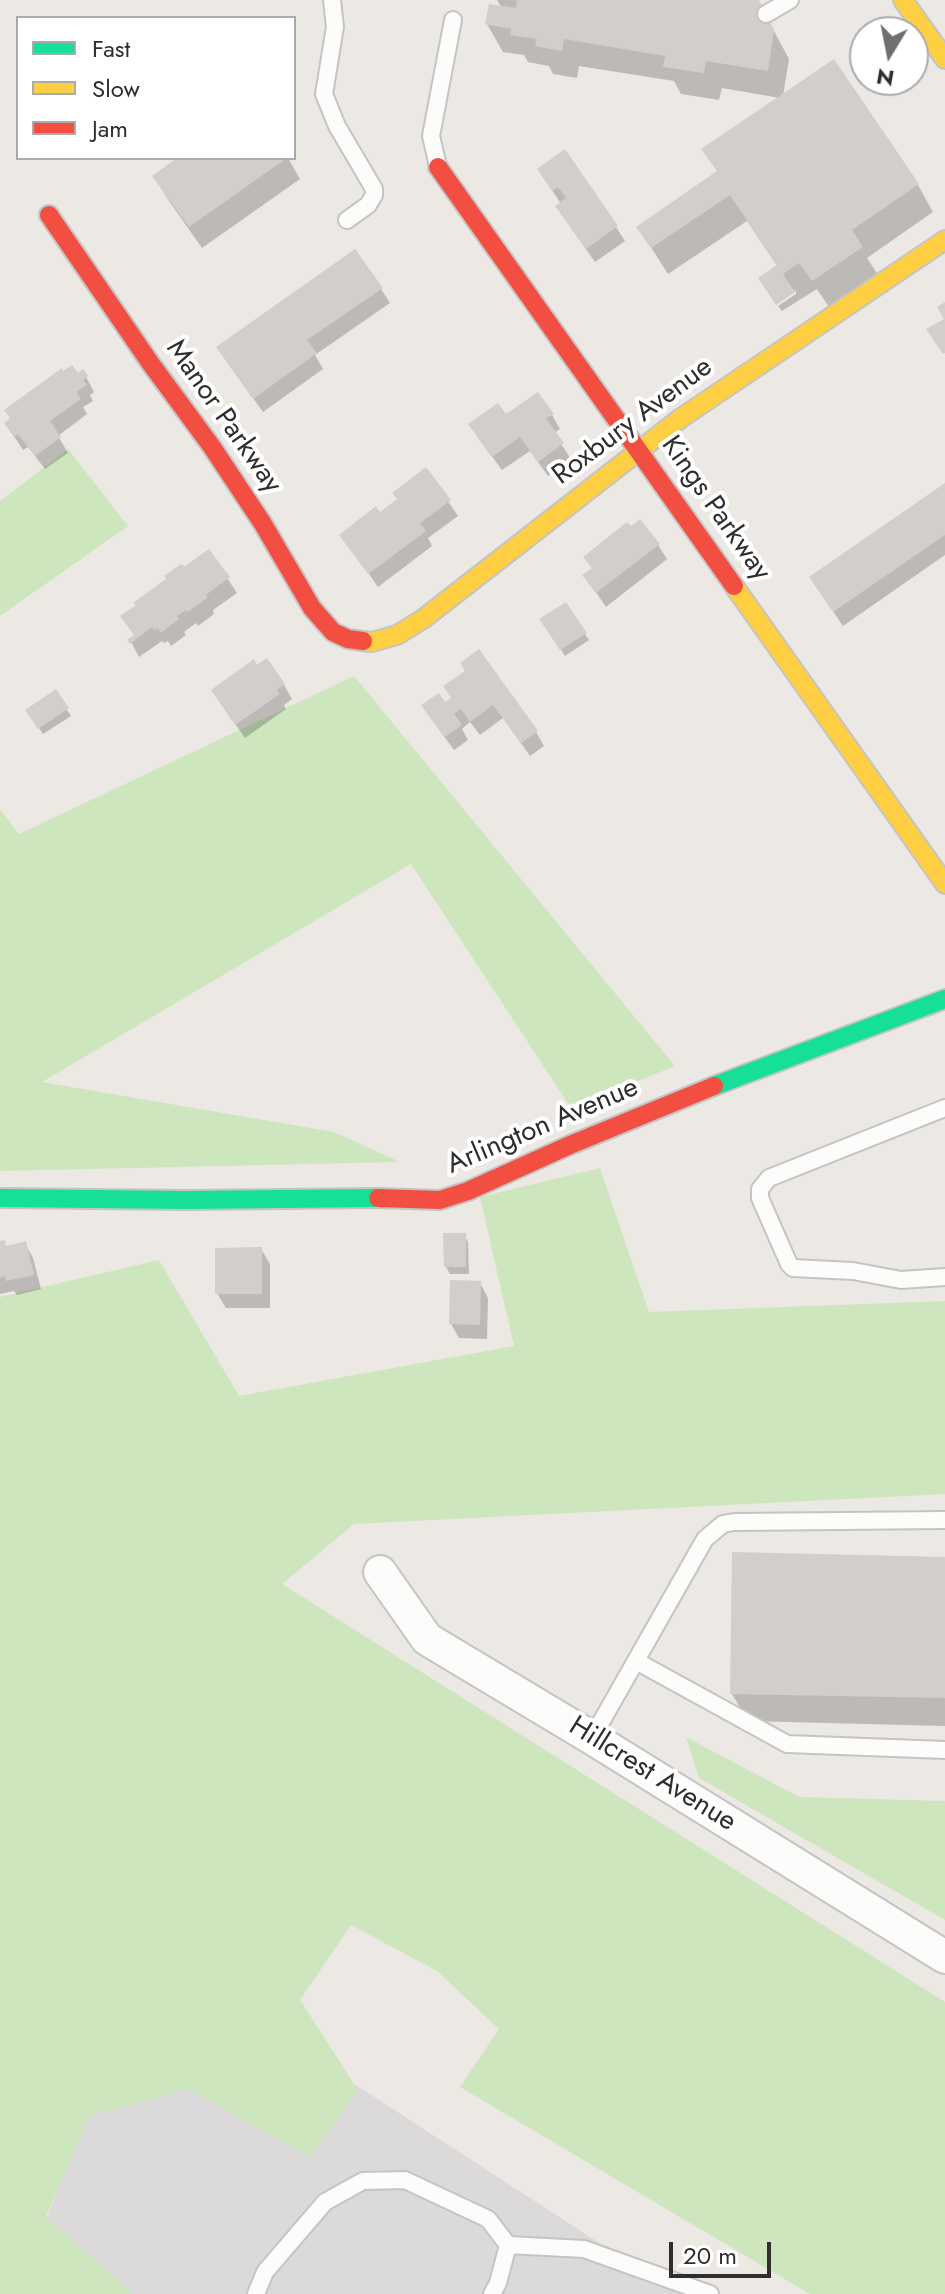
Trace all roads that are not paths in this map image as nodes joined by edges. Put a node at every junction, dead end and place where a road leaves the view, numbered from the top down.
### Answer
1 (332, 0) edge
2 (790, 0) edge
3 (903, 0) edge
4 (766, 14) dead end
5 (453, 20) dead end
6 (945, 59) edge
7 (438, 167) joint
8 (49, 215) dead end
9 (347, 220) dead end
10 (945, 240) edge
11 (639, 450) junction
12 (357, 641) joint
13 (938, 857) edge
14 (945, 884) edge
15 (945, 999) edge
16 (945, 1108) edge
17 (0, 1198) edge
18 (945, 1277) edge
19 (945, 1520) edge
20 (380, 1572) dead end
21 (636, 1661) junction
22 (592, 1738) junction
23 (945, 1750) edge
24 (945, 1957) edge
25 (508, 2245) junction
26 (256, 2294) edge
27 (492, 2294) edge
28 (710, 2294) edge

1 - 9 lane
2 - 4 lane
3 - 6 main road
5 - 7 lane
7 - 11 main road, Kings Parkway
8 - 12 main road, Manor Parkway
10 - 11 main road, Roxbury Avenue
11 - 12 main road, Roxbury Avenue
11 - 13 main road, Kings Parkway
13 - 14 main road, Kings Parkway
15 - 17 main road, Arlington Avenue
16 - 18 lane
19 - 21 lane
20 - 22 street, Hillcrest Avenue
21 - 22 lane
21 - 23 lane
22 - 24 street, Hillcrest Avenue
25 - 26 lane
25 - 27 lane
25 - 28 lane

